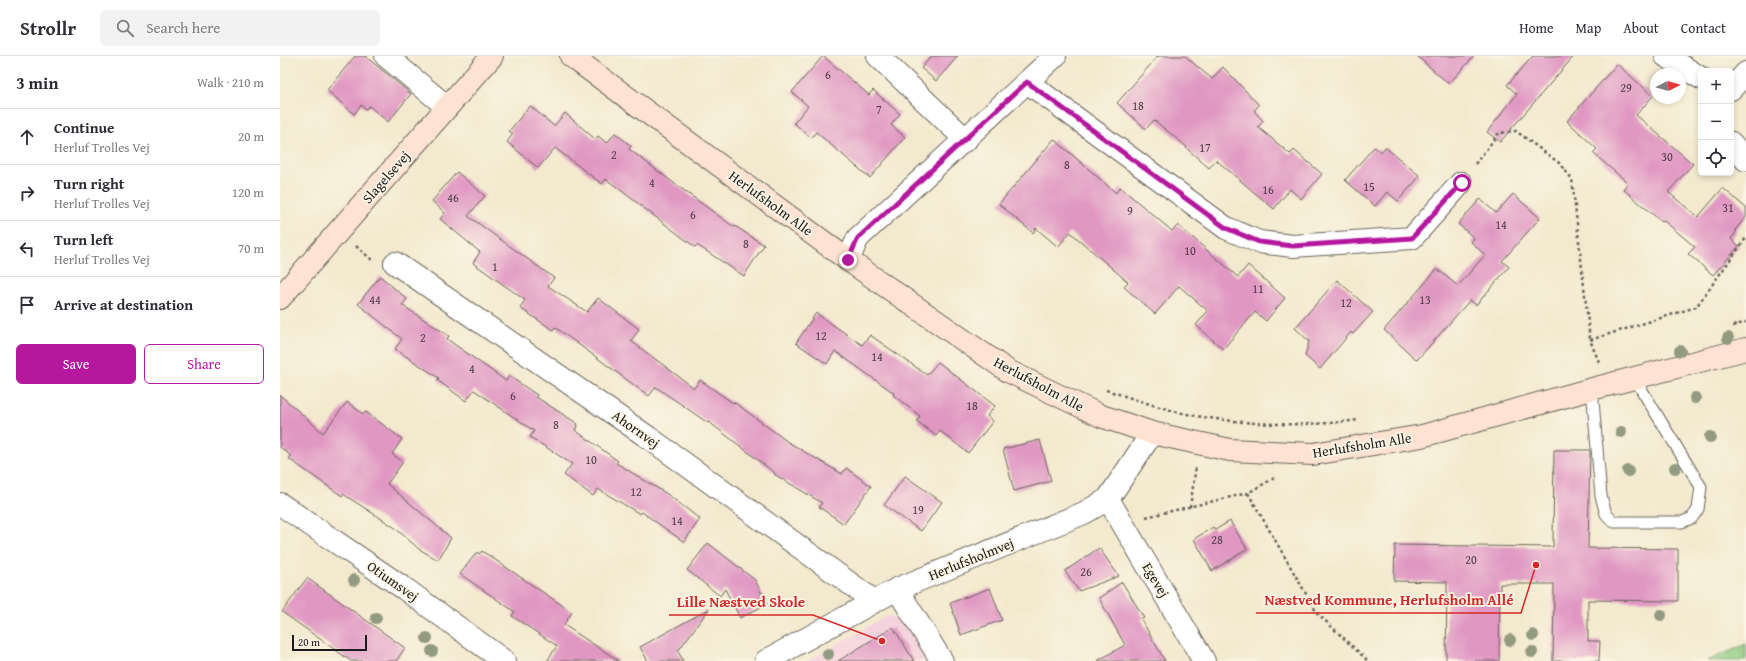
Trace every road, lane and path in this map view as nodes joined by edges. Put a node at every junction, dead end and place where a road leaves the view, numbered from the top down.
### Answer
1 (386, 56) edge
2 (492, 56) edge
3 (570, 56) edge
4 (878, 56) edge
5 (1055, 56) edge
6 (1666, 56) edge
7 (1746, 73) edge
8 (1698, 76) edge
9 (1027, 82) junction
10 (1734, 86) edge
11 (447, 107) junction
12 (966, 140) junction
13 (1734, 146) edge
14 (1746, 160) edge
15 (1462, 183) joint
16 (338, 232) junction
17 (1746, 238) edge
18 (848, 260) junction
19 (395, 263) joint
20 (280, 298) edge
21 (1746, 322) edge
22 (1731, 326) dead end
23 (1590, 340) junction
24 (1746, 349) edge
25 (1606, 361) dead end
26 (1599, 363) junction
27 (1591, 365) dead end
28 (1636, 379) junction
29 (1592, 389) junction
30 (1105, 390) dead end
31 (1366, 419) dead end
32 (1152, 433) junction
33 (1281, 474) dead end
34 (1248, 493) junction
35 (1108, 499) junction
36 (280, 504) edge
37 (1122, 522) junction
38 (897, 589) junction
39 (874, 601) junction
40 (504, 661) edge
41 (766, 661) edge
42 (942, 661) edge
43 (1204, 661) edge
44 (1368, 661) edge

1 - 11 street
2 - 11 street, Slagelsevej
3 - 18 street, Herlufsholm Alle
4 - 12 street
5 - 9 street
6 - 8 street
7 - 10 street
9 - 12 street
9 - 15 street
11 - 16 street, Slagelsevej
12 - 18 street
13 - 14 street
15 - 23 path
16 - 19 path
16 - 20 street, Slagelsevej
17 - 23 path
18 - 32 street, Herlufsholm Alle
19 - 39 street, Ahornvej
21 - 22 path
23 - 26 path
24 - 28 street, Herlufsholm Alle
25 - 26 path
26 - 27 path
28 - 29 street, Herlufsholm Alle
28 - 29 lane
29 - 32 street, Herlufsholm Alle
30 - 31 path
32 - 35 street, Herlufsholmvej
33 - 34 path
34 - 37 path
34 - 44 path
35 - 37 street, Egevej
35 - 38 street, Herlufsholmvej
36 - 40 street, Otiumsvej
37 - 43 street, Egevej
38 - 39 street, Herlufsholmvej
38 - 42 street
39 - 41 street, Herlufsholmvej

